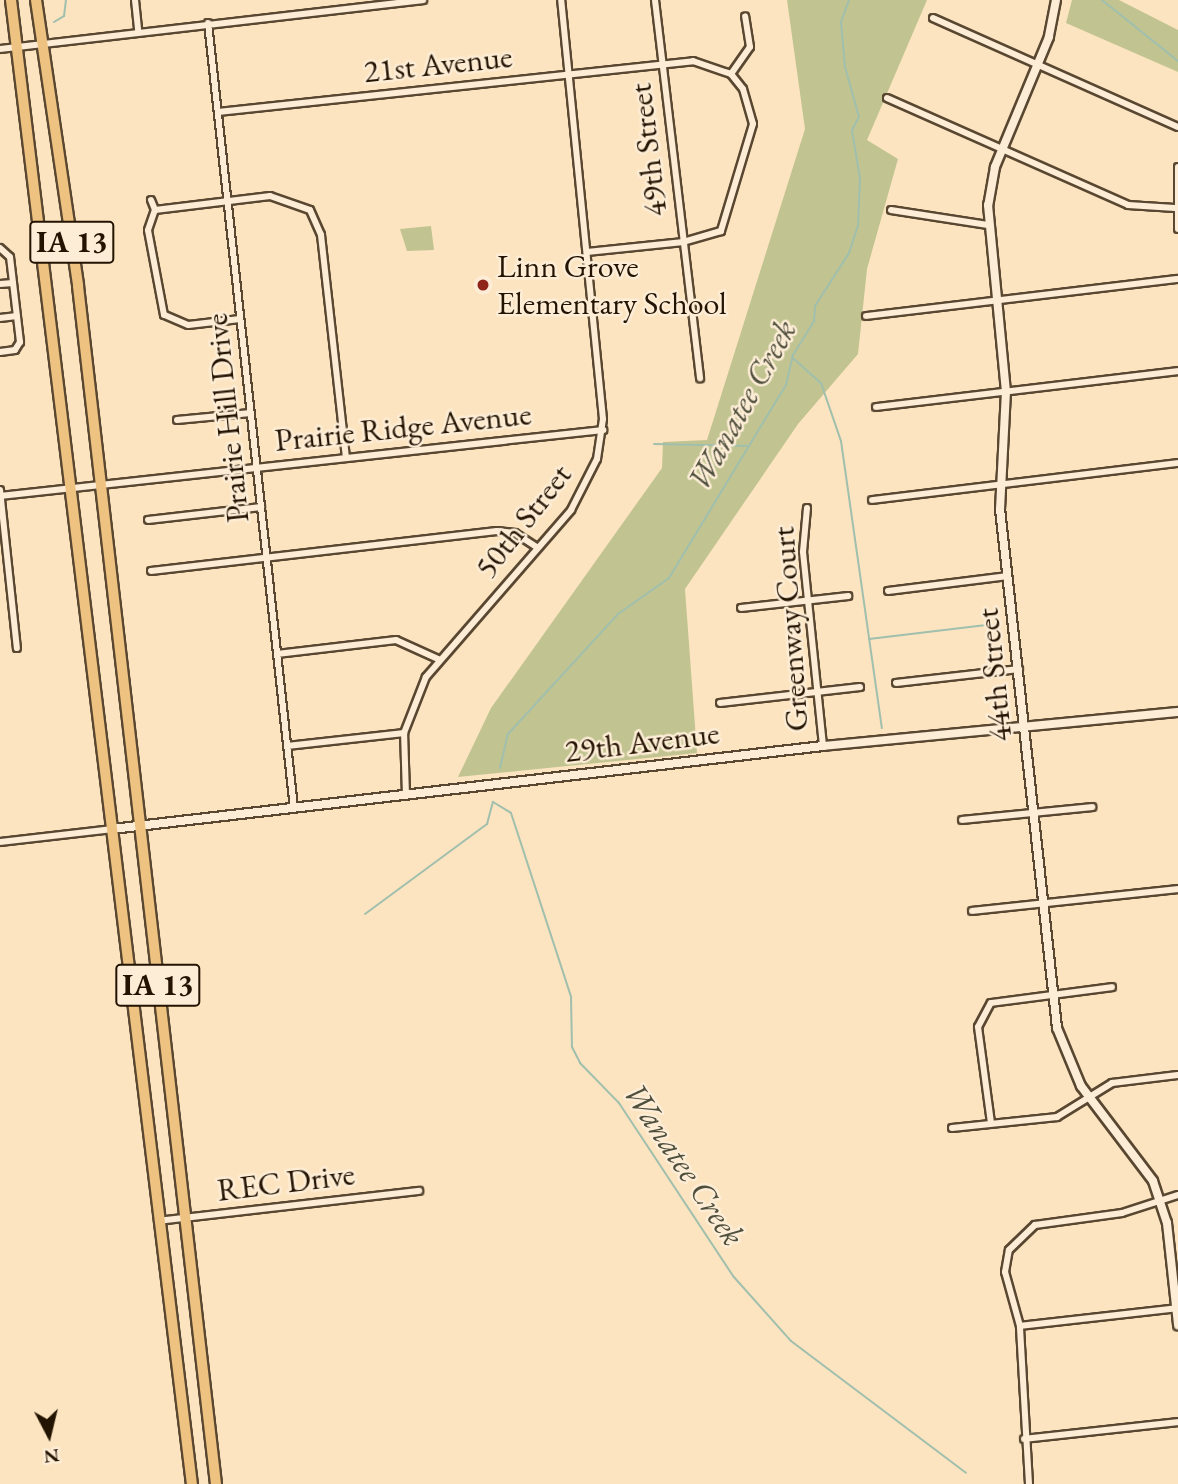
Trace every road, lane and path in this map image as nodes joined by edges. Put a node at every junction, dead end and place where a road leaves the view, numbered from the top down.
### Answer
1 (11, 0) edge
2 (36, 0) edge
3 (135, 0) edge
4 (423, 0) edge
5 (561, 0) edge
6 (655, 0) edge
7 (1056, 0) edge
8 (745, 16) dead end
9 (933, 18) dead end
10 (208, 23) junction
11 (138, 31) junction
12 (42, 42) junction
13 (17, 46) junction
14 (0, 49) edge
15 (663, 64) junction
16 (1037, 64) junction
17 (569, 74) junction
18 (731, 74) junction
19 (887, 98) dead end
20 (218, 112) junction
21 (1178, 127) edge
22 (1001, 149) junction
23 (1178, 167) edge
24 (151, 200) dead end
25 (228, 201) junction
26 (1175, 208) junction
27 (155, 210) junction
28 (891, 210) dead end
29 (988, 225) junction
30 (1178, 229) edge
31 (683, 242) junction
32 (0, 248) edge
33 (588, 252) junction
34 (1178, 279) edge
35 (13, 283) junction
36 (0, 284) edge
37 (995, 300) junction
38 (17, 316) junction
39 (866, 316) dead end
40 (0, 318) edge
41 (240, 319) junction
42 (0, 352) edge
43 (1178, 371) edge
44 (700, 378) dead end
45 (1006, 391) junction
46 (876, 407) dead end
47 (251, 412) junction
48 (177, 421) dead end
49 (603, 430) junction
50 (346, 458) junction
51 (1178, 463) edge
52 (257, 468) junction
53 (101, 485) junction
54 (998, 486) junction
55 (68, 488) junction
56 (0, 494) edge
57 (872, 500) dead end
58 (261, 508) junction
59 (807, 508) dead end
60 (148, 520) dead end
61 (538, 548) junction
62 (267, 556) junction
63 (151, 571) dead end
64 (1008, 576) junction
65 (10, 589) junction
66 (0, 590) edge
67 (888, 591) dead end
68 (848, 596) dead end
69 (807, 601) junction
70 (741, 608) dead end
71 (17, 648) dead end
72 (277, 654) junction
73 (440, 660) junction
74 (1019, 669) junction
75 (895, 683) dead end
76 (860, 687) dead end
77 (818, 692) junction
78 (720, 703) dead end
79 (1178, 712) edge
80 (1025, 727) junction
81 (404, 733) junction
82 (287, 746) junction
83 (823, 746) junction
84 (406, 794) junction
85 (294, 807) junction
86 (1092, 807) dead end
87 (1034, 813) junction
88 (962, 820) dead end
89 (141, 825) junction
90 (112, 829) junction
91 (0, 842) edge
92 (1178, 889) edge
93 (1044, 903) junction
94 (972, 911) dead end
95 (1112, 987) dead end
96 (1053, 993) junction
97 (1178, 1075) edge
98 (1089, 1098) junction
99 (991, 1124) junction
100 (952, 1128) dead end
101 (419, 1191) dead end
102 (1178, 1195) edge
103 (1161, 1200) junction
104 (185, 1218) junction
105 (159, 1221) junction
106 (1177, 1308) edge
107 (1178, 1325) edge
108 (1020, 1326) junction
109 (1178, 1422) edge
110 (1024, 1439) junction
111 (192, 1484) edge
112 (216, 1484) edge
113 (1029, 1484) edge

1 - 13 highway, IA 13
2 - 12 highway, IA 13
3 - 11 street
4 - 10 street
5 - 17 street, 50th Street
6 - 15 street, 49th Street
7 - 16 street, 44th Street
8 - 18 street
9 - 16 street
10 - 11 street
10 - 20 street, Prairie Hill Drive
11 - 12 street
12 - 13 street
12 - 53 highway, IA 13
13 - 14 street
13 - 55 highway, IA 13
15 - 17 street, 21st Avenue
15 - 18 street, 21st Avenue
15 - 31 street, 49th Street
16 - 21 street
16 - 22 street, 44th Street
17 - 20 street, 21st Avenue
17 - 33 street, 50th Street
18 - 31 street
19 - 22 street
20 - 25 street, Prairie Hill Drive
22 - 26 street
22 - 29 street, 44th Street
23 - 26 street
24 - 27 street
25 - 27 street
25 - 41 street, Prairie Hill Drive
25 - 50 street
26 - 30 street
27 - 41 street
28 - 29 street
29 - 37 street, 44th Street
31 - 33 street
31 - 44 street, 49th Street
32 - 35 street
33 - 49 street, 50th Street
34 - 37 street
35 - 36 street
35 - 38 street
37 - 39 street
37 - 45 street, 44th Street
38 - 40 street
38 - 42 street
41 - 47 street, Prairie Hill Drive
43 - 45 street
45 - 46 street
45 - 54 street, 44th Street
47 - 48 street
47 - 52 street, Prairie Hill Drive
49 - 50 street, Prairie Ridge Avenue
49 - 61 street, 50th Street
50 - 52 street, Prairie Ridge Avenue
51 - 54 street
52 - 53 street, Prairie Ridge Avenue
52 - 58 street, Prairie Hill Drive
53 - 55 street, Prairie Ridge Avenue
53 - 89 highway, IA 13
54 - 57 street
54 - 64 street, 44th Street
55 - 56 street, Prairie Ridge Avenue
55 - 90 highway, IA 13
56 - 65 street
58 - 60 street
58 - 62 street, Prairie Hill Drive
59 - 69 street, Greenway Court
61 - 62 street
61 - 73 street, 50th Street
62 - 63 street
62 - 72 street, Prairie Hill Drive
64 - 67 street
64 - 74 street, 44th Street
65 - 66 street
65 - 71 street
68 - 69 street
69 - 70 street
69 - 77 street, Greenway Court
72 - 73 street
72 - 82 street, Prairie Hill Drive
73 - 81 street, 50th Street
74 - 75 street
74 - 80 street, 44th Street
76 - 77 street
77 - 78 street
77 - 83 street, Greenway Court
79 - 80 street, 29th Avenue
80 - 83 street, 29th Avenue
80 - 87 street, 44th Street
81 - 82 street
81 - 84 street, 50th Street
82 - 85 street, Prairie Hill Drive
83 - 84 street, 29th Avenue
84 - 85 street, 29th Avenue
85 - 89 street, 29th Avenue
86 - 87 street
87 - 88 street
87 - 93 street, 44th Street
89 - 90 street, 29th Avenue
89 - 104 highway, IA 13
90 - 91 street
90 - 105 highway, IA 13
92 - 93 street
93 - 94 street
93 - 96 street, 44th Street
95 - 96 street
96 - 98 street, 44th Street
96 - 99 street
97 - 98 street
98 - 99 street
98 - 103 street, 44th Street
99 - 100 street
101 - 104 street, REC Drive
102 - 103 street
103 - 106 street, 44th Street
103 - 108 street
104 - 105 street, REC Drive
104 - 112 highway, IA 13
105 - 111 highway, IA 13
106 - 107 street, 44th Street
106 - 108 street
108 - 110 street
109 - 110 street
110 - 113 street

